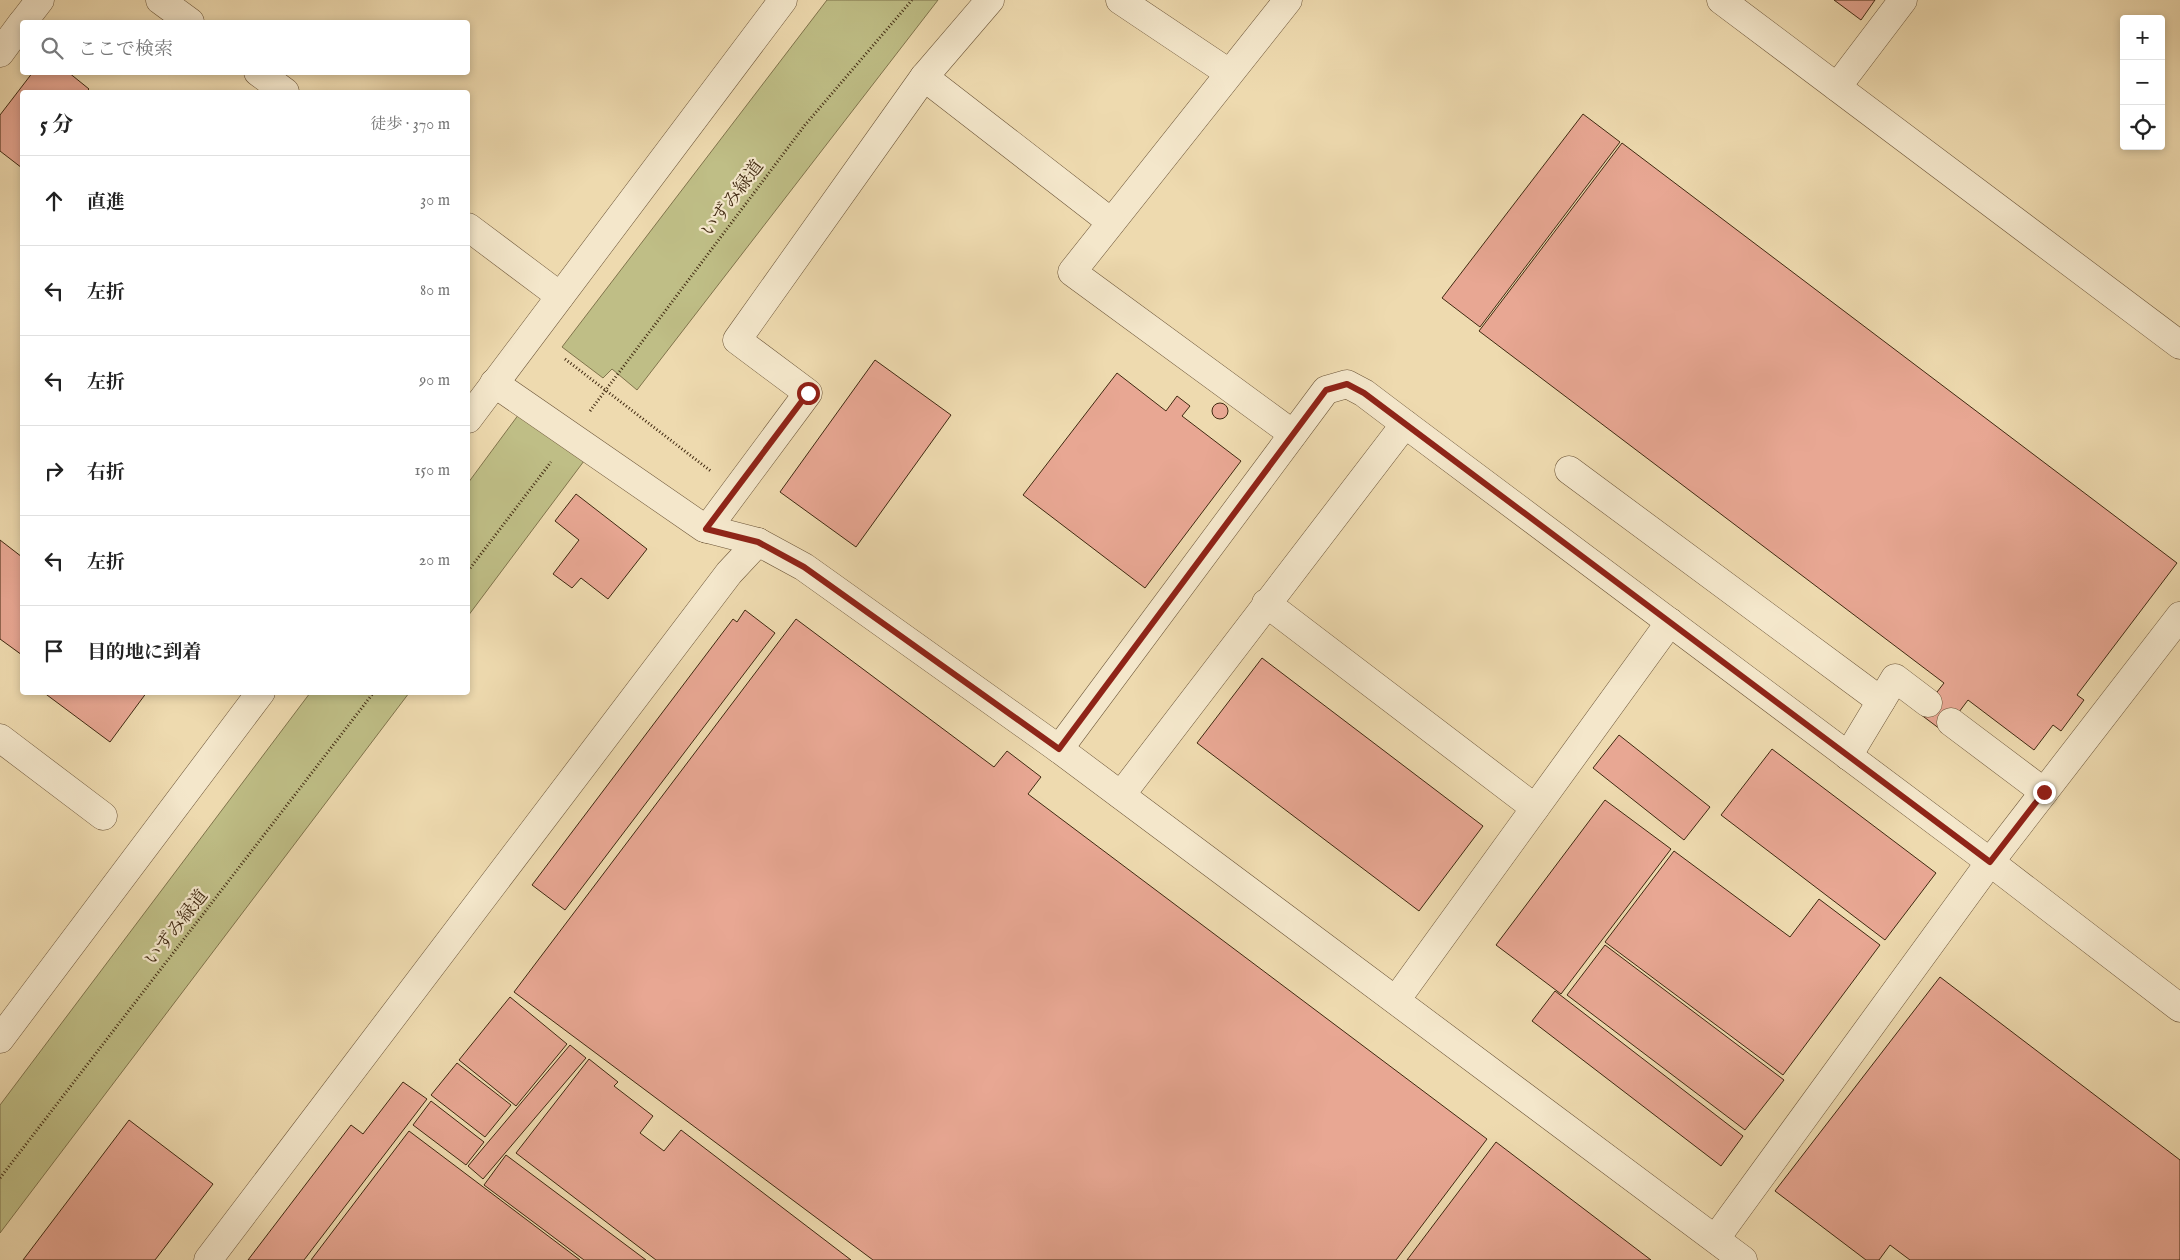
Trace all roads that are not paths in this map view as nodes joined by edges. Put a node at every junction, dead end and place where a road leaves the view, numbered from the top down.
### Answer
1 (40, 0) edge
2 (160, 0) edge
3 (783, 0) edge
4 (990, 0) edge
5 (1120, 0) edge
6 (1288, 0) edge
7 (1721, 0) edge
8 (1902, 0) edge
9 (25, 20) edge
10 (187, 20) edge
11 (20, 27) edge
12 (0, 53) edge
13 (1229, 73) junction
14 (262, 75) edge
15 (924, 77) junction
16 (1837, 87) junction
17 (282, 90) edge
18 (1112, 222) junction
19 (470, 228) edge
20 (560, 296) junction
21 (2180, 345) edge
22 (494, 383) junction
23 (470, 416) edge
24 (1406, 424) junction
25 (1293, 434) junction
26 (1569, 470) dead end
27 (706, 529) junction
28 (758, 542) junction
29 (1266, 603) junction
30 (2180, 616) edge
31 (1670, 622) junction
32 (259, 695) edge
33 (1881, 701) junction
34 (1928, 703) dead end
35 (1952, 722) dead end
36 (0, 738) edge
37 (1059, 749) junction
38 (1848, 756) junction
39 (2044, 792) junction
40 (1121, 795) junction
41 (1535, 808) junction
42 (103, 816) dead end
43 (1990, 862) junction
44 (1396, 1000) junction
45 (2180, 1008) edge
46 (0, 1039) edge
47 (1716, 1238) junction
48 (208, 1260) edge
49 (1744, 1260) edge

1 - 9 street
2 - 10 street
3 - 20 street
4 - 15 street
5 - 13 street
6 - 13 street
7 - 16 street
8 - 16 street
11 - 12 street
13 - 18 street
14 - 17 street
15 - 18 street
15 - 27 street
16 - 21 street
18 - 25 street
19 - 20 street
20 - 22 street
22 - 23 street
22 - 27 street
24 - 25 street
24 - 29 street
24 - 31 street
25 - 37 street
26 - 33 street
27 - 28 street
28 - 37 street
28 - 48 street
29 - 40 street
29 - 41 street
30 - 39 street
31 - 38 street
31 - 41 street
32 - 46 street
33 - 34 street
33 - 38 street
35 - 39 street
36 - 42 street
37 - 40 street
38 - 43 street
39 - 43 street
40 - 44 street
41 - 44 street
43 - 45 street
43 - 47 street
44 - 47 street
47 - 49 street

